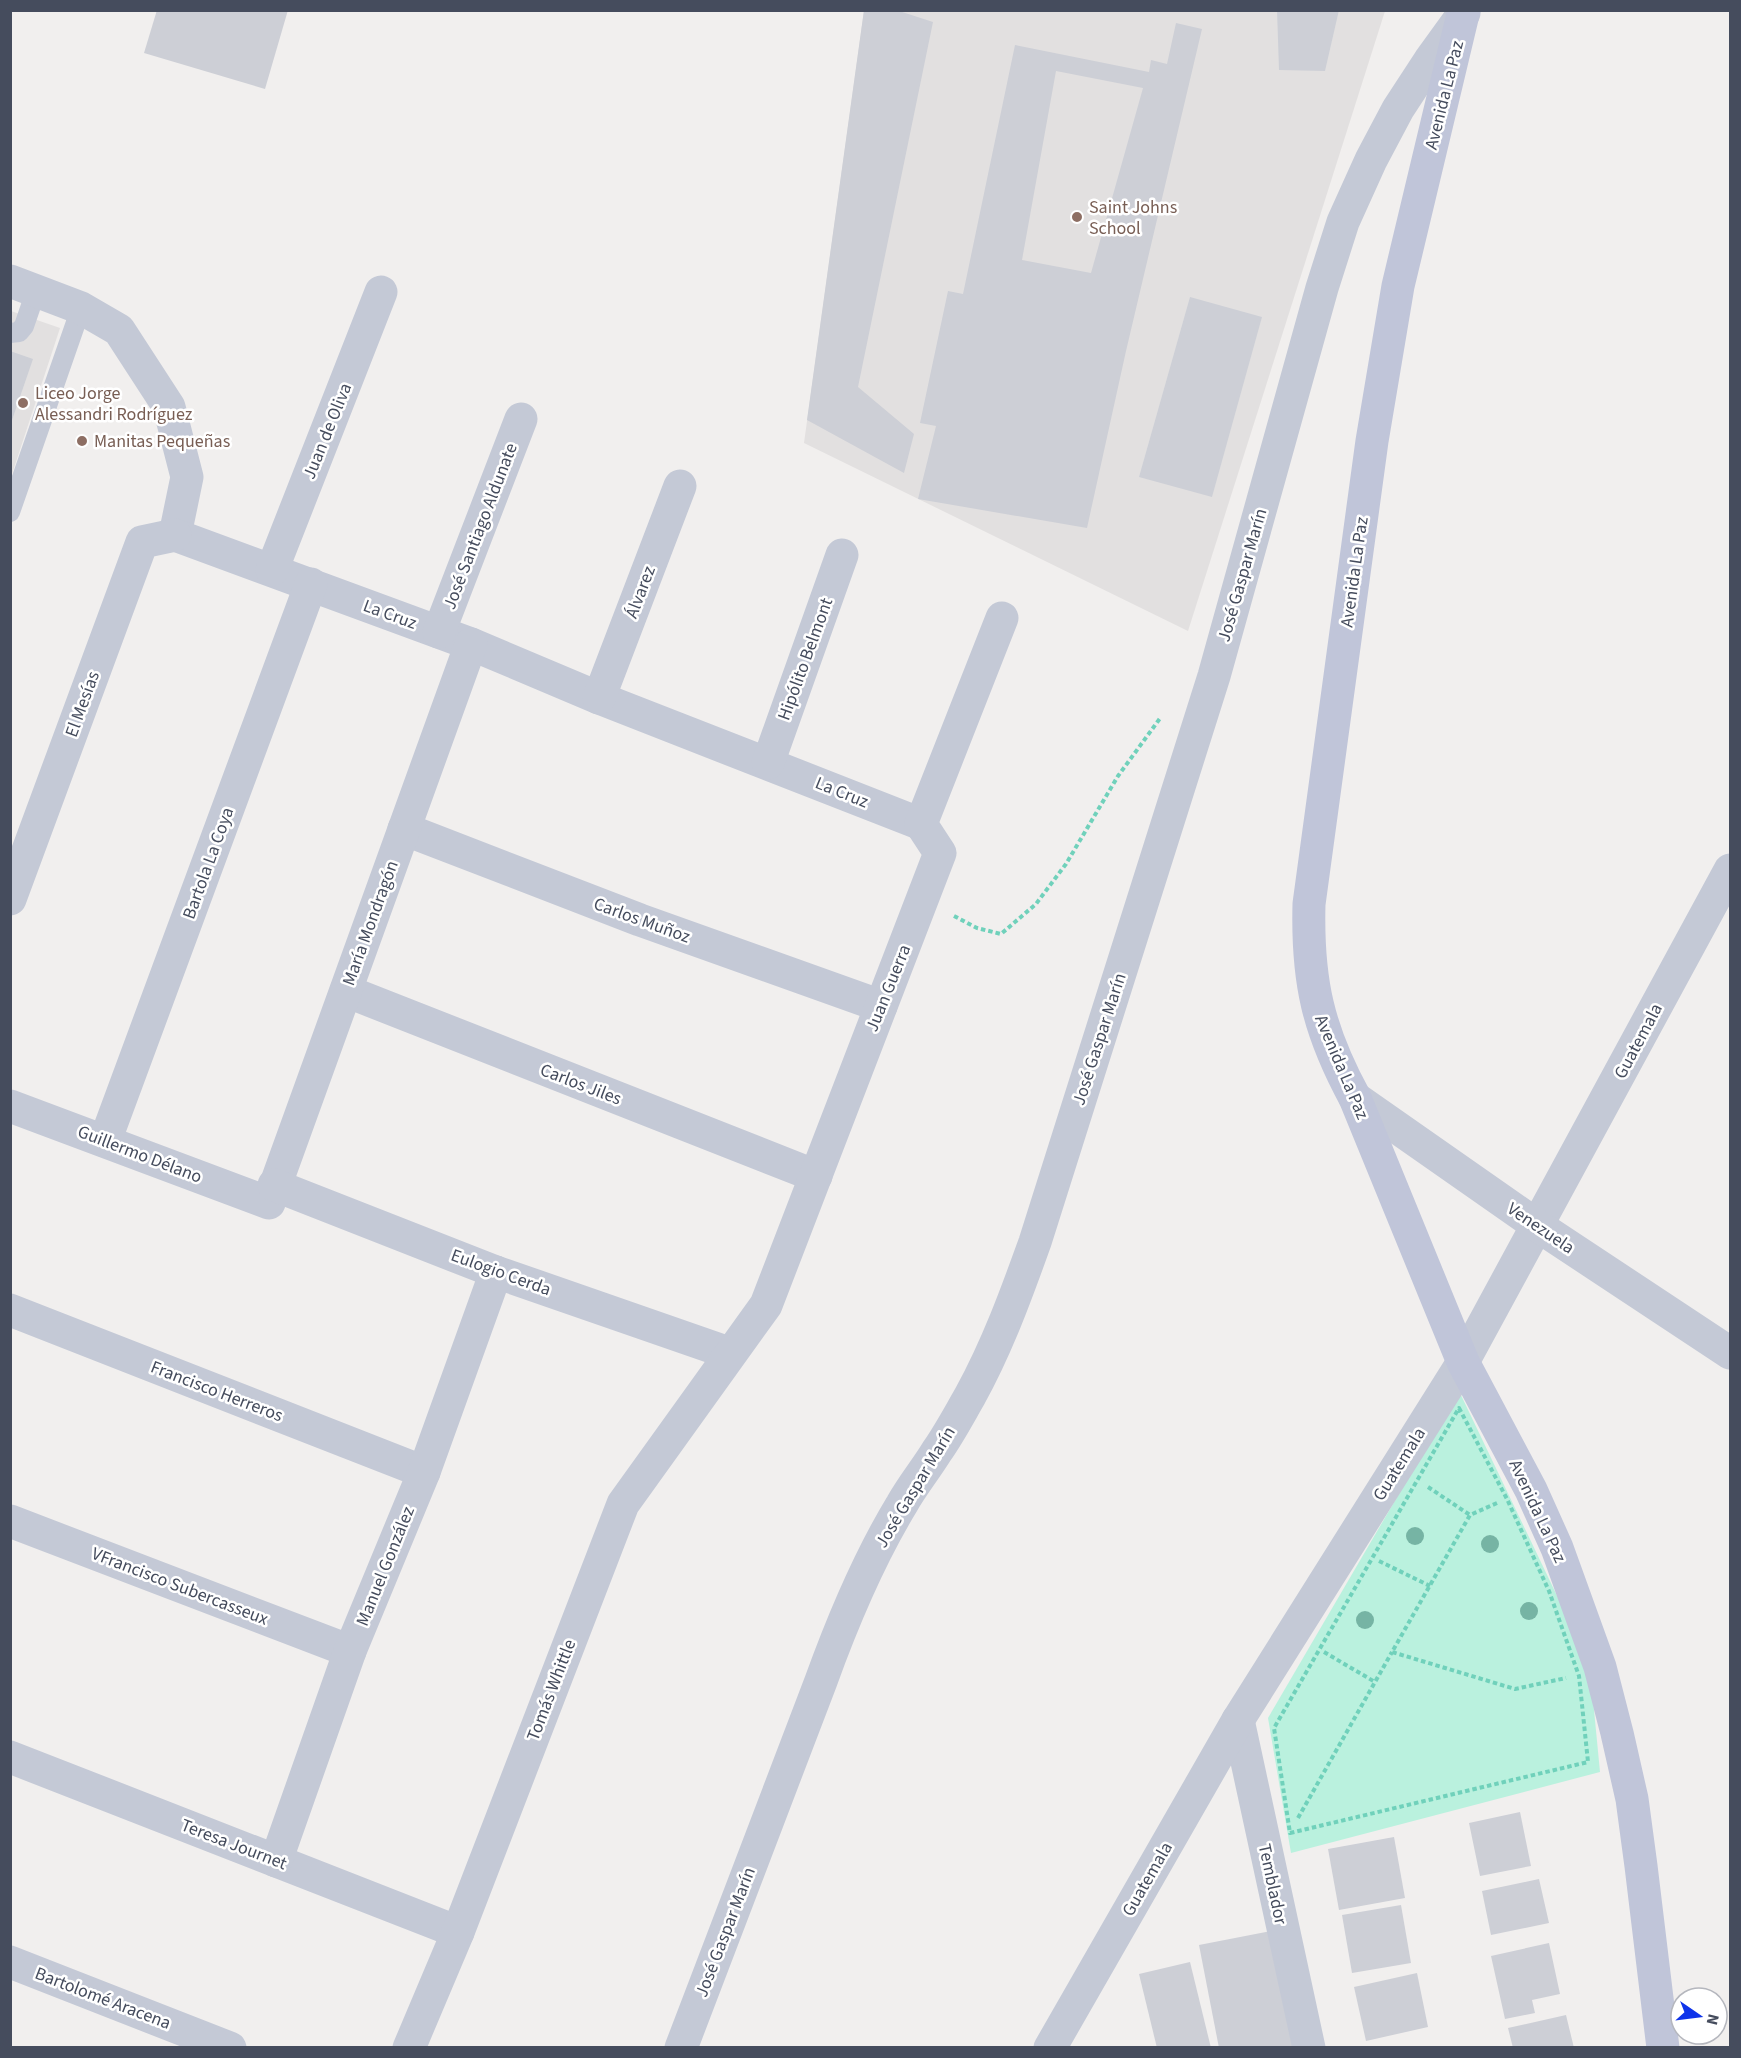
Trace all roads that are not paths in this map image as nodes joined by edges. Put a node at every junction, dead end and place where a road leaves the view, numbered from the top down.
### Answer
1 (1464, 12) edge
2 (23, 286) edge
3 (381, 292) dead end
4 (81, 308) junction
5 (10, 333) edge
6 (522, 419) dead end
7 (681, 486) dead end
8 (10, 512) edge
9 (175, 535) junction
10 (842, 555) dead end
11 (272, 570) junction
12 (311, 584) junction
13 (1002, 618) dead end
14 (439, 632) junction
15 (471, 644) junction
16 (599, 698) junction
17 (768, 763) junction
18 (921, 824) junction
19 (404, 829) junction
20 (1731, 870) edge
21 (10, 899) edge
22 (346, 991) junction
23 (881, 1006) junction
24 (1355, 1098) junction
25 (10, 1106) edge
26 (105, 1141) junction
27 (816, 1176) junction
28 (272, 1194) junction
29 (1538, 1226) junction
30 (496, 1272) junction
31 (10, 1310) edge
32 (729, 1353) junction
33 (1731, 1353) edge
34 (1463, 1362) junction
35 (424, 1472) junction
36 (10, 1521) edge
37 (350, 1652) junction
38 (1238, 1720) junction
39 (10, 1757) edge
40 (276, 1861) junction
41 (458, 1932) junction
42 (10, 1962) edge
43 (230, 2048) edge
44 (409, 2048) edge
45 (681, 2048) edge
46 (1050, 2048) edge
47 (1309, 2048) edge
48 (1663, 2048) edge

1 - 24 main road, Avenida La Paz
1 - 45 street, José Gaspar Marín
2 - 4 street
2 - 5 lane
3 - 11 street, Juan de Oliva
4 - 8 lane
4 - 9 street
6 - 14 street, José Santiago Aldunate
7 - 16 street, Álvarez
9 - 11 street, La Cruz
9 - 21 street, El Mesías
10 - 17 street, Hipólito Belmont
11 - 12 street, La Cruz
12 - 14 street, La Cruz
12 - 26 street, Bartola La Coya
13 - 18 street
14 - 15 street, La Cruz
15 - 16 street, La Cruz
15 - 19 street, María Mondragón
16 - 17 street, La Cruz
17 - 18 street, La Cruz
18 - 23 street, Juan Guerra
19 - 22 street, María Mondragón
19 - 23 street, Carlos Muñoz
20 - 29 street, Guatemala
22 - 27 street, Carlos Jiles
22 - 28 street, María Mondragón
23 - 27 street, Juan Guerra
24 - 29 street, Venezuela
24 - 34 main road, Avenida La Paz
25 - 26 street, Guillermo Délano
26 - 28 street, Guillermo Délano
27 - 32 street, Juan Guerra
28 - 30 street, Eulogio Cerda
29 - 33 street, Venezuela
29 - 34 street, Guatemala
30 - 32 street, Eulogio Cerda
30 - 35 street, Manuel González
31 - 35 street, Francisco Herreros
32 - 41 street, Tomás Whittle
34 - 38 street, Guatemala
34 - 48 main road, Avenida La Paz
35 - 37 street, Manuel González
36 - 37 street, VFrancisco Subercasseux
37 - 40 street, Manuel González
38 - 46 street, Guatemala
38 - 47 street, Temblador
39 - 40 street, Teresa Journet
40 - 41 street, Teresa Journet
41 - 44 street, Tomás Whittle
42 - 43 street, Bartolomé Aracena

